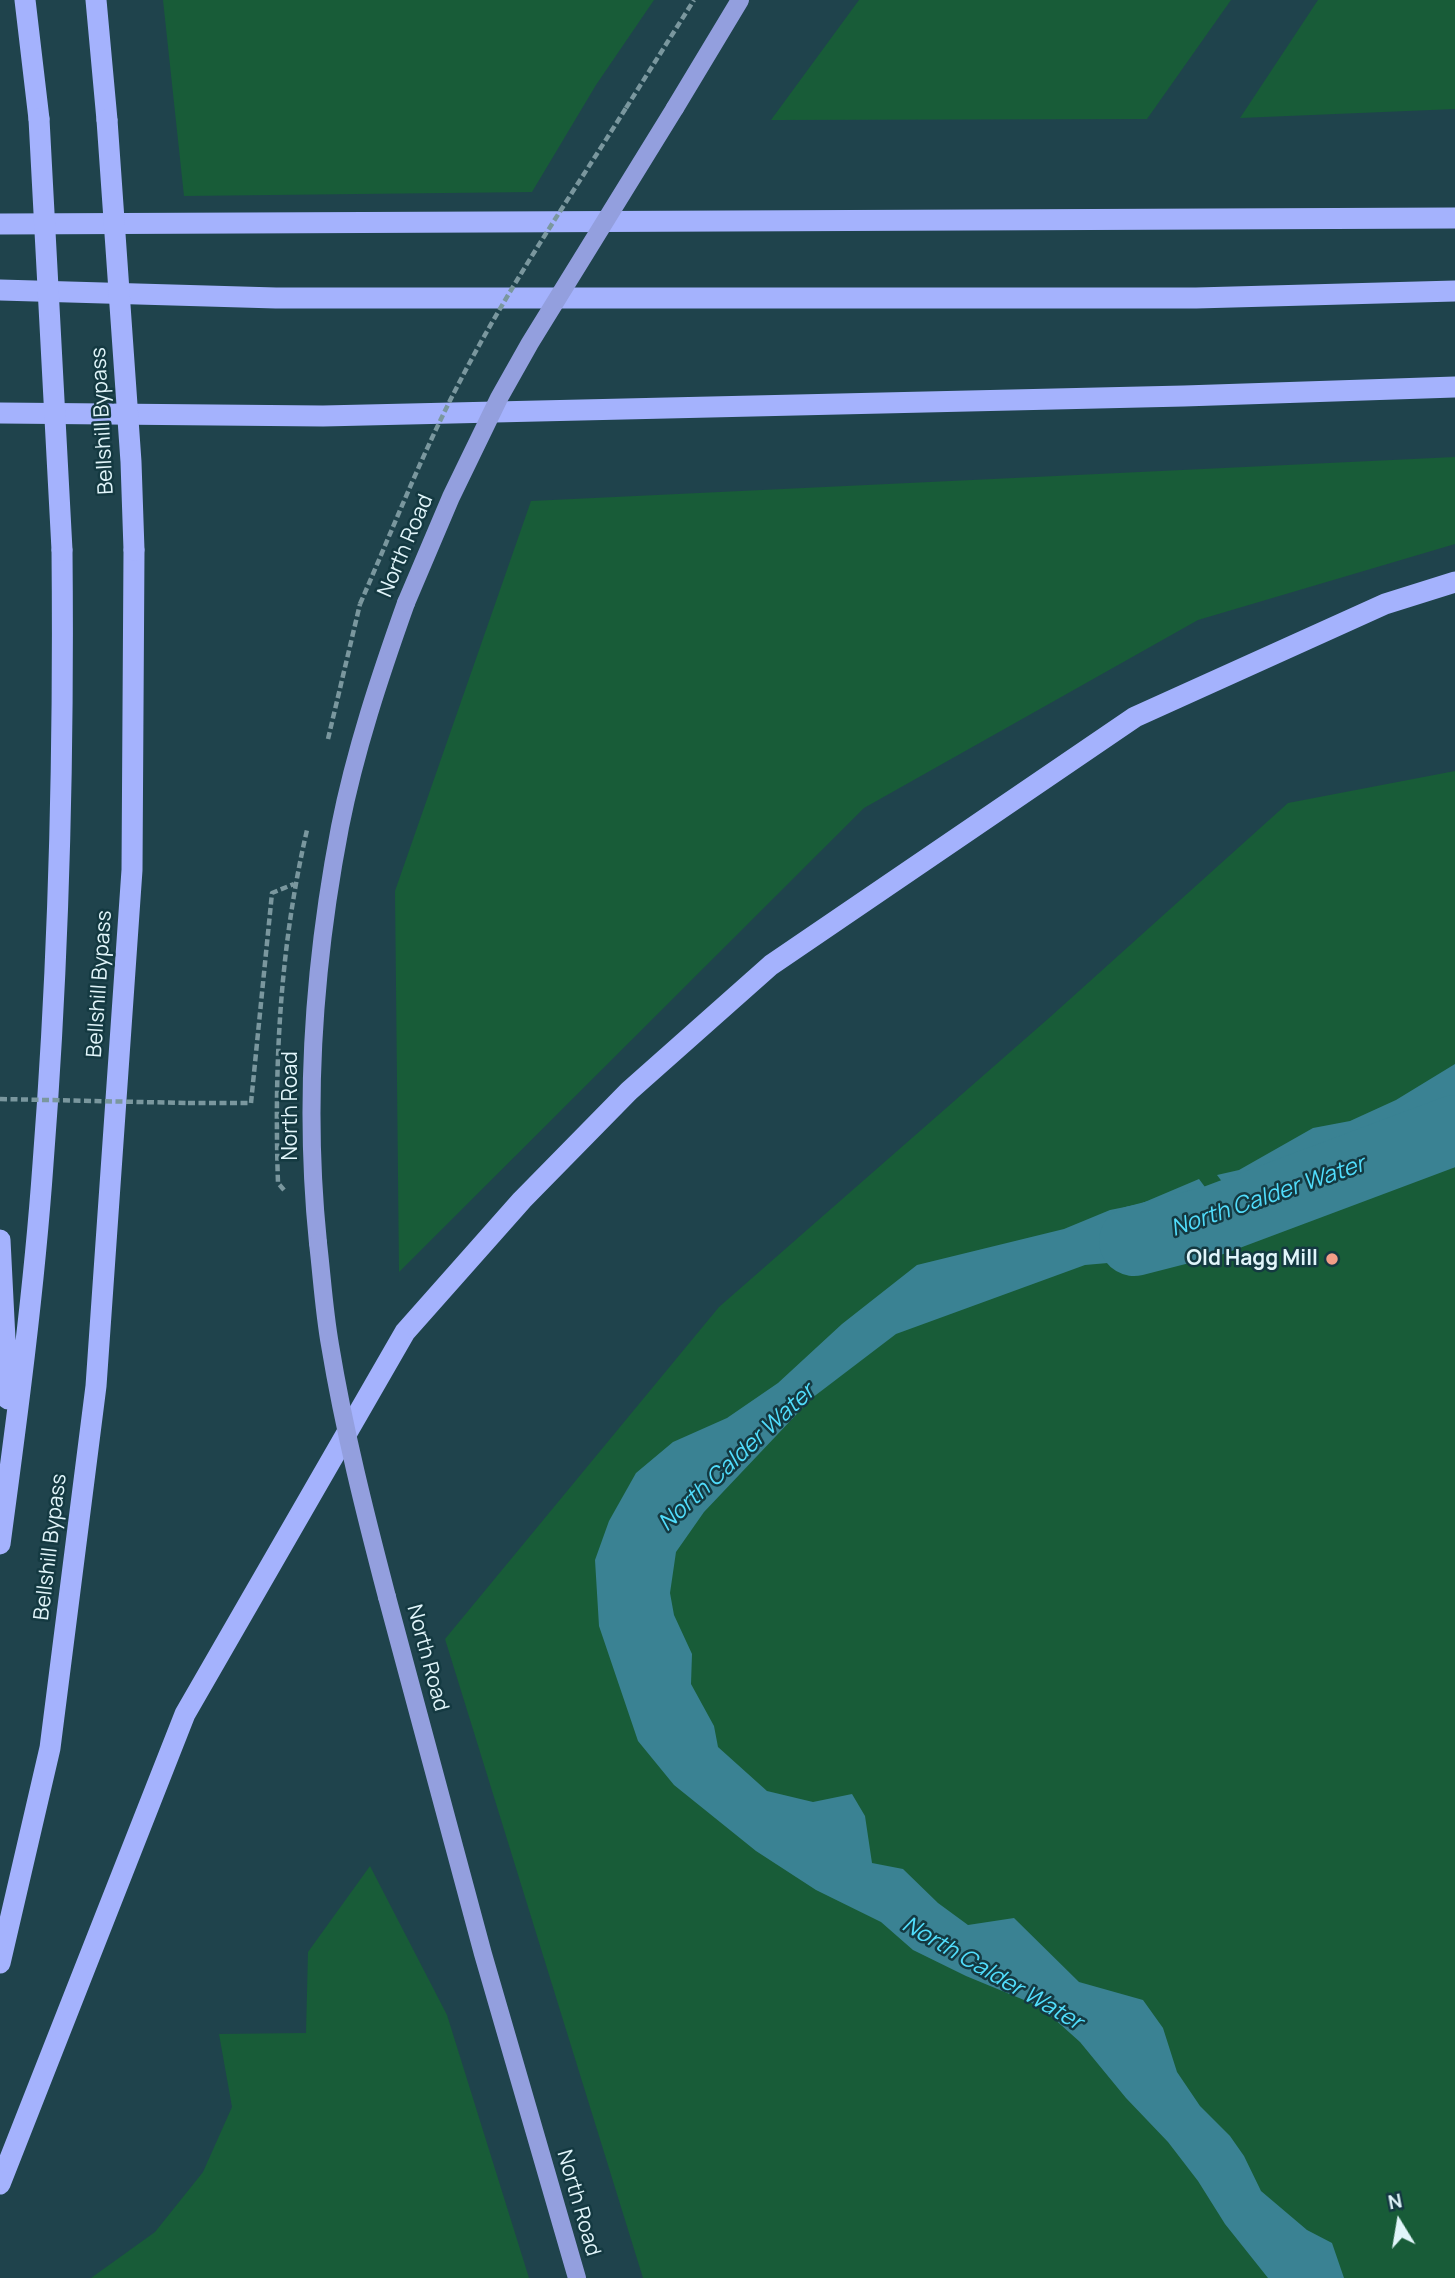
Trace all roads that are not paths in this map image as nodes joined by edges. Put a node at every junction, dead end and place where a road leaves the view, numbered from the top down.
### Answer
1 (25, 0) edge
2 (96, 0) edge
3 (740, 0) edge
4 (1455, 218) edge
5 (0, 224) edge
6 (0, 290) edge
7 (1455, 291) edge
8 (1455, 387) edge
9 (0, 413) edge
10 (1455, 582) edge
11 (0, 1240) edge
12 (11, 1461) junction
13 (0, 1544) edge
14 (0, 1963) edge
15 (0, 2184) edge
16 (577, 2278) edge

1 - 12 highway, bridge
2 - 14 highway, Bellshill Bypass, bridge
3 - 16 main road, North Road, bridge
4 - 5 highway
6 - 7 highway
8 - 9 highway
10 - 15 highway
11 - 12 highway
12 - 13 highway

